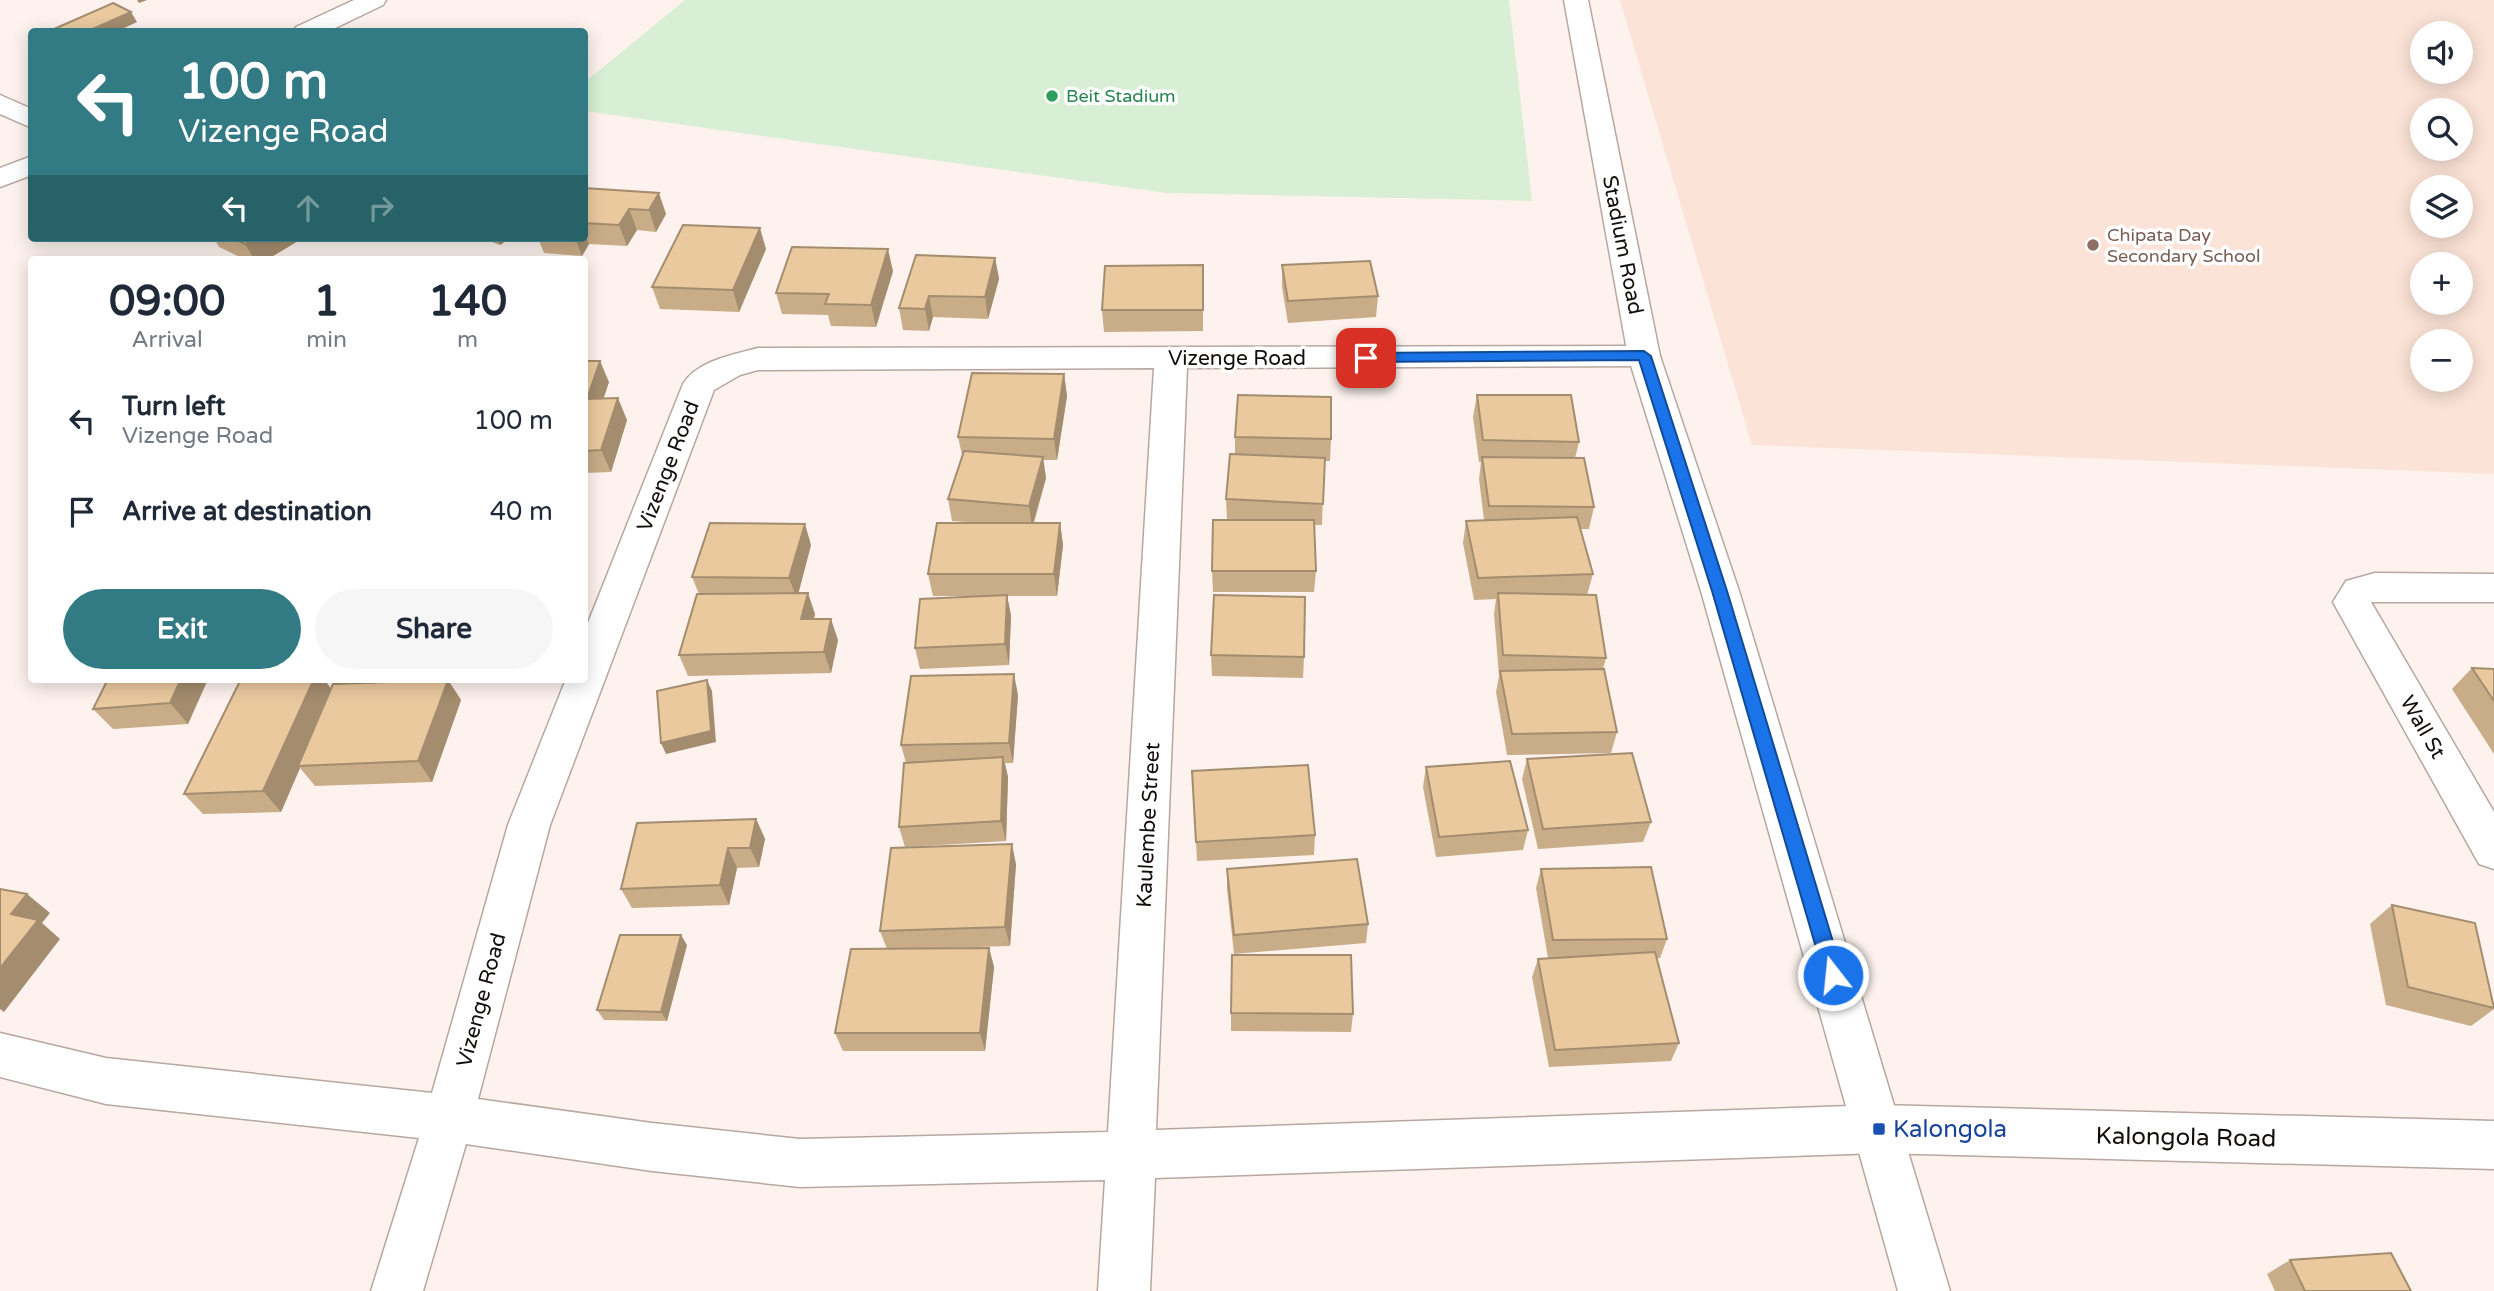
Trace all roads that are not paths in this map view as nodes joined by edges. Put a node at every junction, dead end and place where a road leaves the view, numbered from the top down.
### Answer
1 (374, 0) edge
2 (1576, 0) edge
3 (314, 28) edge
4 (0, 103) edge
5 (28, 118) edge
6 (28, 166) edge
7 (0, 178) edge
8 (1644, 356) junction
9 (1171, 359) junction
10 (2494, 588) edge
11 (588, 673) edge
12 (584, 683) edge
13 (2494, 851) edge
14 (0, 1055) edge
15 (449, 1118) junction
16 (1879, 1129) junction
17 (2494, 1145) edge
18 (1132, 1155) junction
19 (397, 1291) edge
20 (1124, 1291) edge
21 (1924, 1291) edge

1 - 3 street
2 - 8 street, Stadium Road
4 - 5 street
6 - 7 street
8 - 9 street, Vizenge Road
8 - 16 street, Stadium Road
9 - 11 street, Vizenge Road
9 - 18 street, Kaulembe Street
10 - 13 street, Wall St
12 - 15 street, Vizenge Road
14 - 15 street, Kalongola Road
15 - 18 street, Kalongola Road
15 - 19 street, Vizenge Road
16 - 17 street, Kalongola Road
16 - 18 street, Kalongola Road
16 - 21 street, Stadium Road
18 - 20 street, Kaulembe Street

